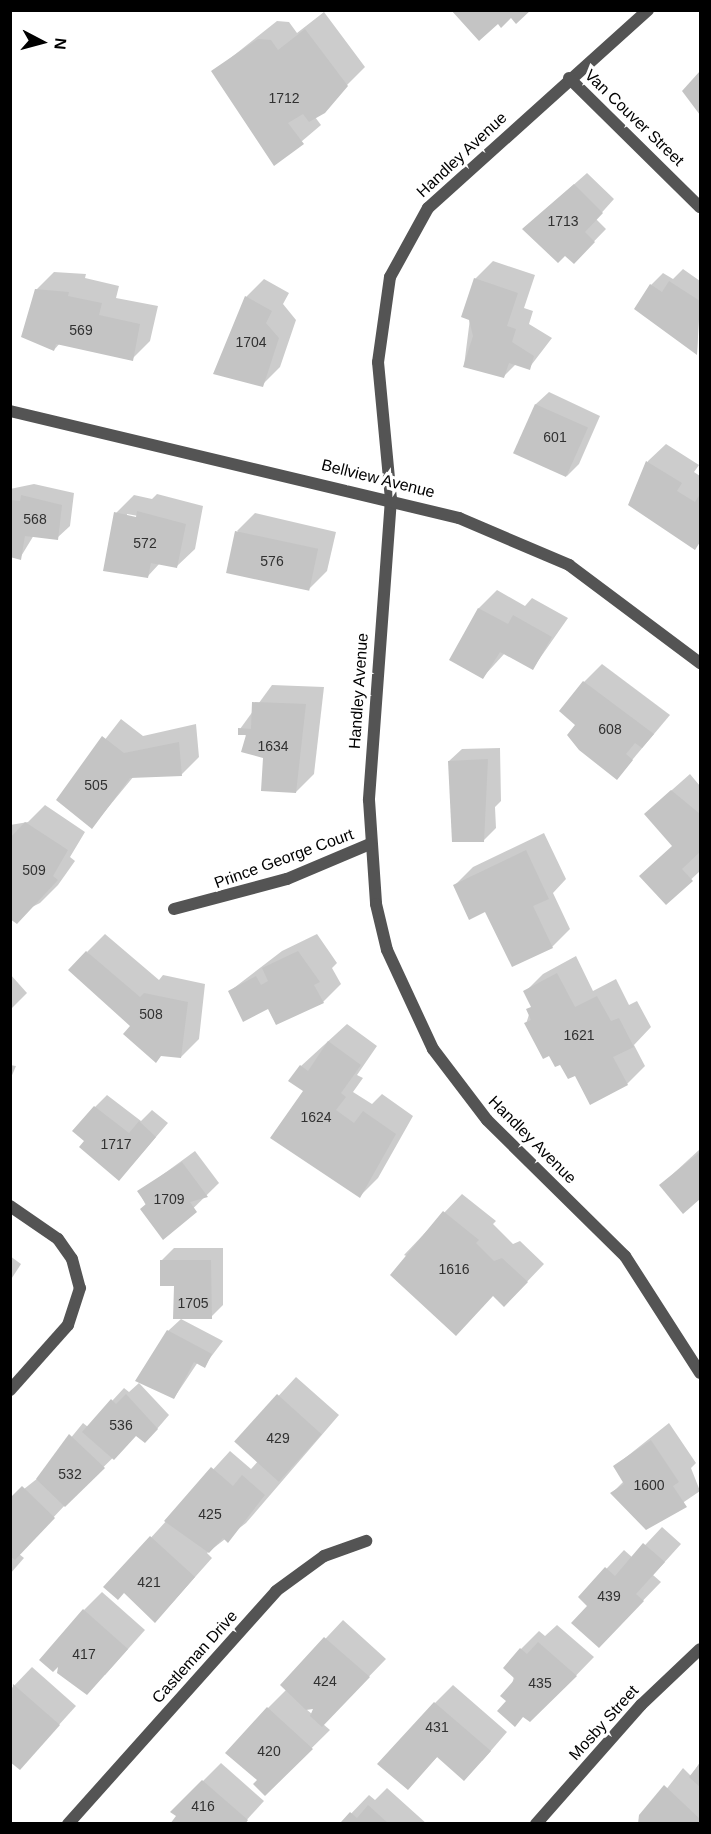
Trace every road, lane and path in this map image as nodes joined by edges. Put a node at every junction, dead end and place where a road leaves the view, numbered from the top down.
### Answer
1 (648, 10) edge
2 (569, 78) junction
3 (700, 207) edge
4 (10, 411) edge
5 (391, 499) junction
6 (700, 663) edge
7 (370, 844) junction
8 (174, 909) dead end
9 (10, 1206) edge
10 (700, 1373) edge
11 (10, 1390) edge
12 (366, 1541) dead end
13 (700, 1649) edge
14 (68, 1824) edge
15 (536, 1824) edge

1 - 2 street, Handley Avenue
2 - 3 street, Van Couver Street
2 - 5 street, Handley Avenue
4 - 5 street, Bellview Avenue
5 - 6 street, Bellview Avenue
5 - 7 street, Handley Avenue
7 - 8 street, Prince George Court
7 - 10 street, Handley Avenue
9 - 11 street
12 - 14 street, Castleman Drive
13 - 15 street, Mosby Street

